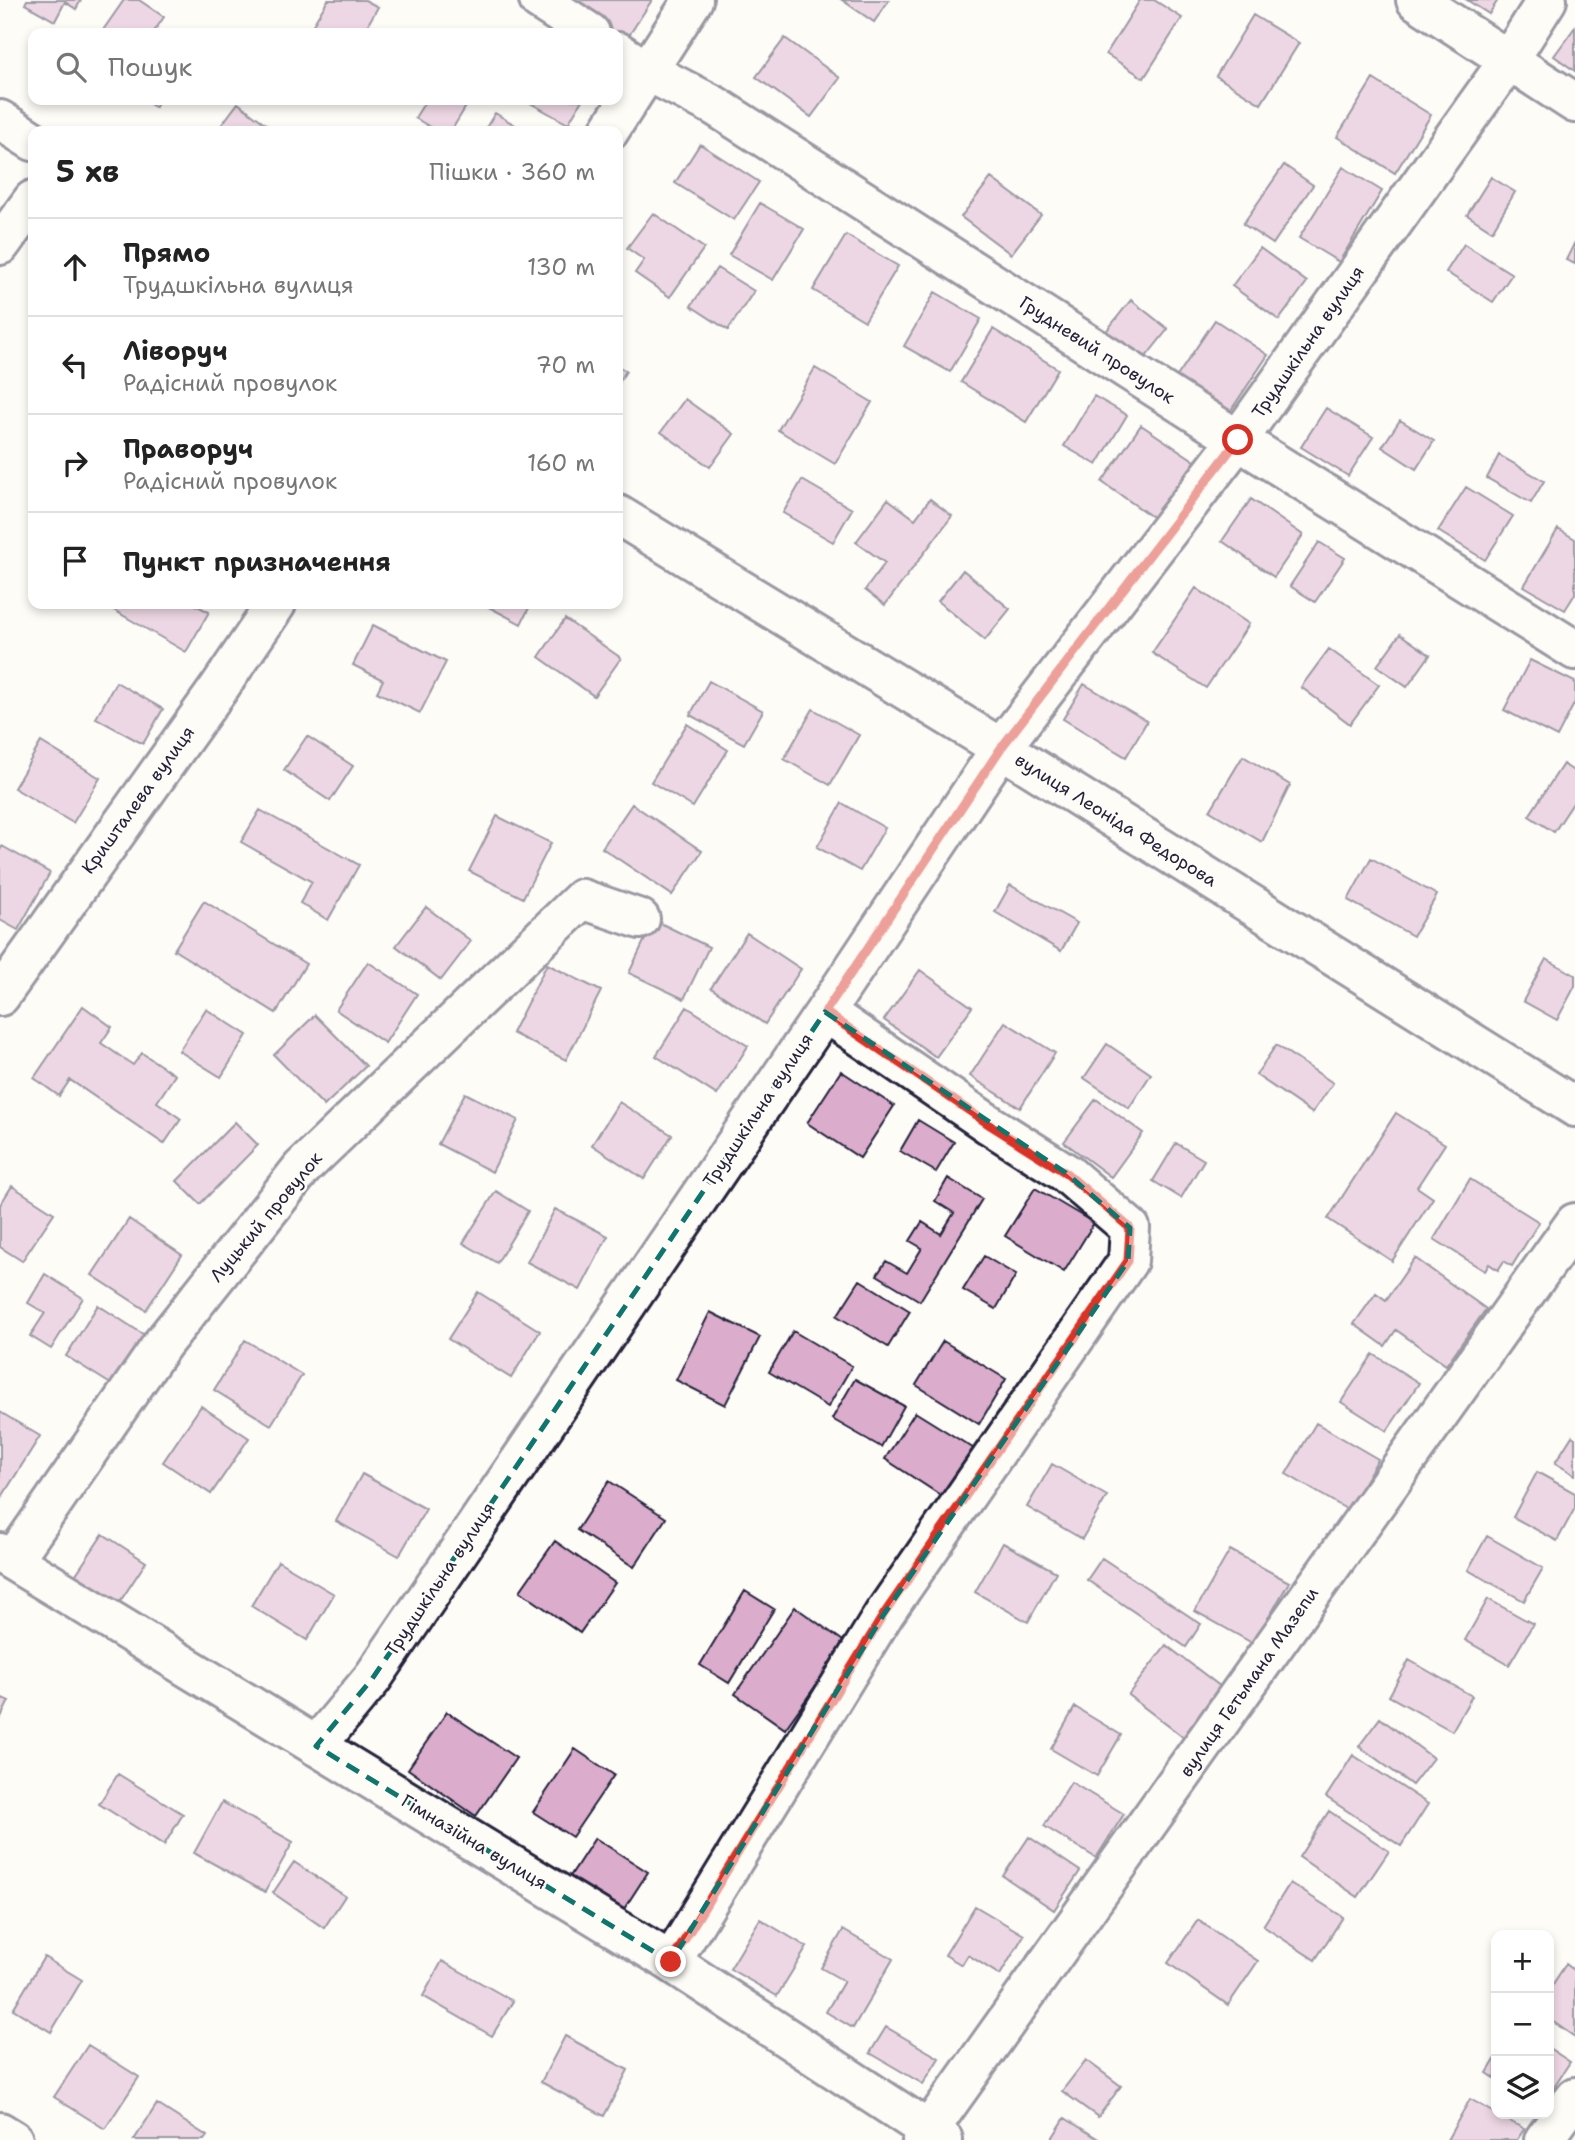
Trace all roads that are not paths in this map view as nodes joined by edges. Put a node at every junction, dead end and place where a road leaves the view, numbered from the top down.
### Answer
1 (540, 0) edge
2 (693, 0) edge
3 (1416, 0) edge
4 (1547, 0) edge
5 (582, 28) edge
6 (1509, 60) junction
7 (633, 61) edge
8 (623, 91) edge
9 (1575, 103) edge
10 (619, 105) edge
11 (0, 120) edge
12 (612, 126) edge
13 (28, 138) edge
14 (28, 207) edge
15 (0, 245) edge
16 (1238, 440) junction
17 (623, 518) edge
18 (273, 609) edge
19 (1575, 650) edge
20 (1001, 748) junction
21 (640, 919) dead end
22 (0, 996) edge
23 (825, 1012) junction
24 (1575, 1107) edge
25 (1575, 1223) edge
26 (6, 1556) edge
27 (316, 1746) junction
28 (671, 1962) junction
29 (1575, 2097) edge
30 (0, 2132) edge
31 (932, 2137) edge
32 (13, 2140) edge
33 (1544, 2140) edge

1 - 5 street
2 - 7 street
3 - 6 street
4 - 6 street, Трудшкільна вулиця
6 - 9 street
6 - 16 street, Трудшкільна вулиця
7 - 8 street
7 - 16 street, Грудневий провулок
10 - 12 street
11 - 13 street
14 - 15 street
16 - 19 street, Грудневий провулок
16 - 20 street, Трудшкільна вулиця
17 - 20 street, вулиця Леоніда Федорова
18 - 22 street, Кришталева вулиця
20 - 23 street, Трудшкільна вулиця
20 - 24 street, вулиця Леоніда Федорова
21 - 26 street, Луцький провулок
23 - 27 street, Трудшкільна вулиця
23 - 28 street
25 - 31 street, вулиця Гетьмана Мазепи
26 - 27 street, Гімназійна вулиця
27 - 28 street, Гімназійна вулиця
28 - 31 street, Гімназійна вулиця
29 - 33 street
30 - 32 street

